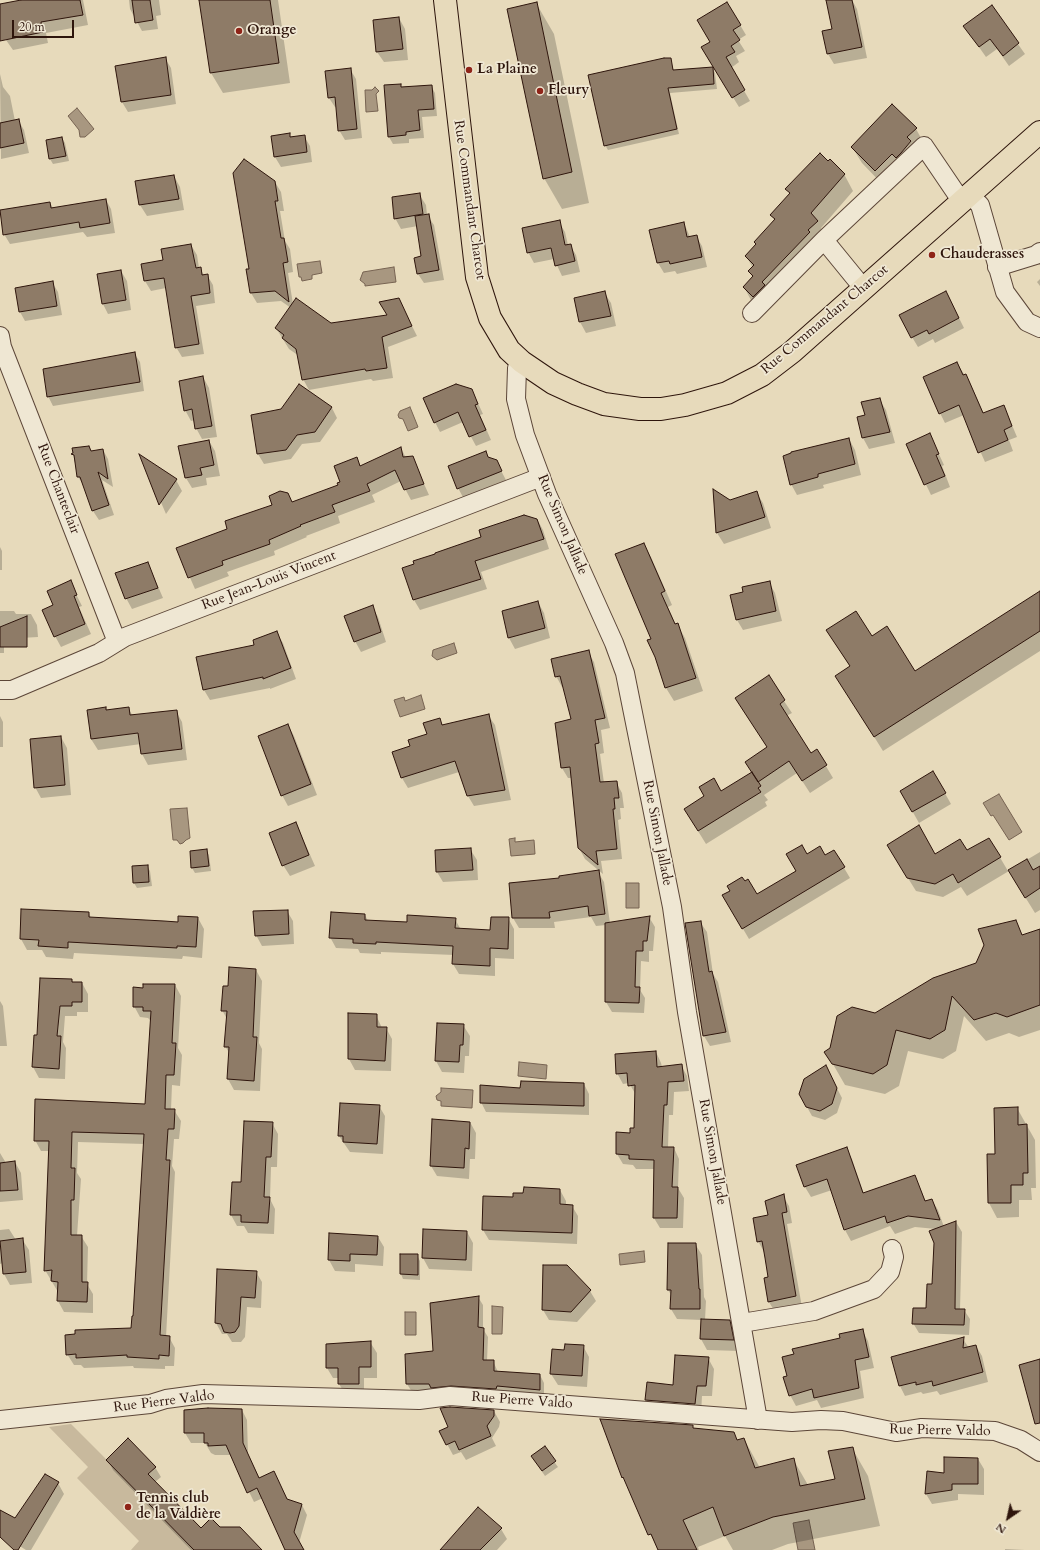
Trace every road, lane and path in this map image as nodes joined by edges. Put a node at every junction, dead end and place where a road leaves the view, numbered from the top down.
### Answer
1 (445, 0) edge
2 (1040, 132) edge
3 (966, 198) junction
4 (824, 240) junction
5 (1040, 252) edge
6 (997, 267) junction
7 (864, 289) junction
8 (752, 313) dead end
9 (1040, 328) edge
10 (0, 336) edge
11 (522, 362) junction
12 (541, 477) junction
13 (117, 642) junction
14 (0, 690) edge
15 (892, 1248) dead end
16 (742, 1323) junction
17 (0, 1420) edge
18 (758, 1420) junction
19 (1040, 1452) edge

1 - 11 main road, Rue Commandant Charcot
2 - 3 main road, Rue Commandant Charcot
3 - 4 street
3 - 6 street
3 - 7 main road, Rue Commandant Charcot
4 - 7 street
4 - 8 street
5 - 6 street
6 - 9 street
7 - 11 main road, Rue Commandant Charcot
10 - 13 street, Rue Chanteclair
11 - 12 street, Rue Simon Jallade
12 - 13 street, Rue Jean-Louis Vincent
12 - 16 street, Rue Simon Jallade
13 - 14 street, Rue Jean-Louis Vincent
15 - 16 street
16 - 18 street, Rue Simon Jallade
17 - 18 street, Rue Pierre Valdo
18 - 19 street, Rue Pierre Valdo

